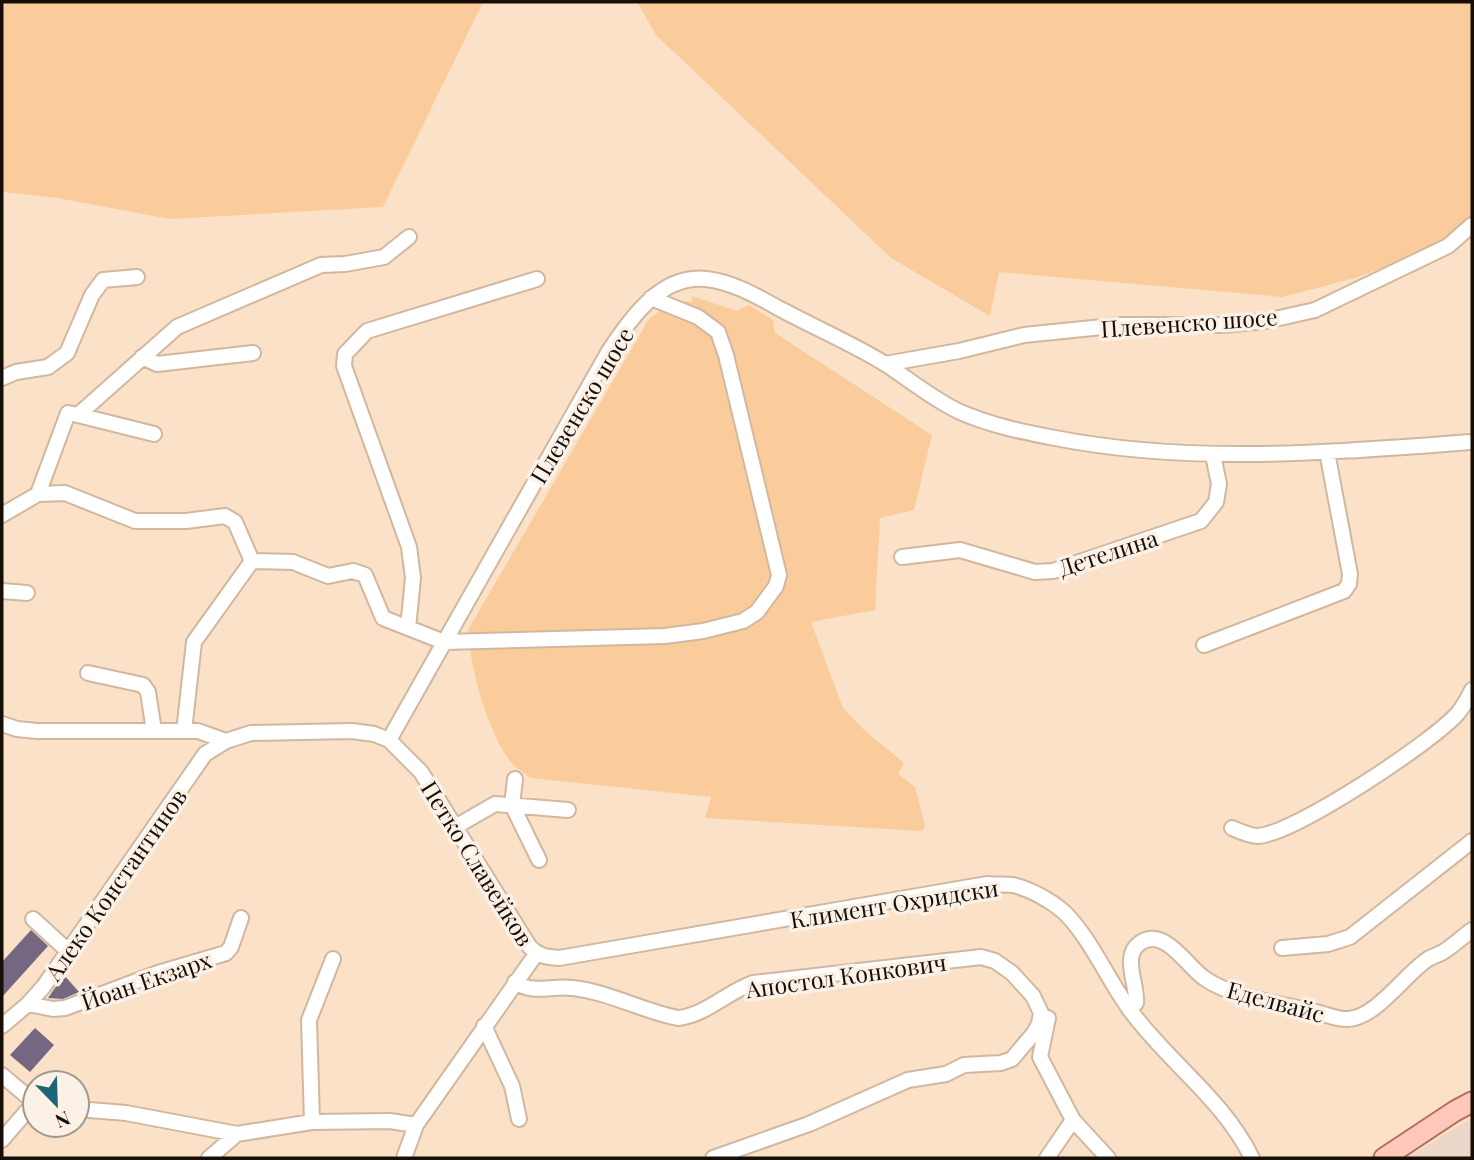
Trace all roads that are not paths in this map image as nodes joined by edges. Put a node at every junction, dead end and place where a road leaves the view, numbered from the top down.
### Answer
1 (1472, 225) edge
2 (409, 237) dead end
3 (137, 277) dead end
4 (537, 279) dead end
5 (651, 298) junction
6 (253, 353) dead end
7 (142, 357) junction
8 (885, 364) junction
9 (2, 378) edge
10 (78, 415) junction
11 (154, 434) dead end
12 (1472, 442) edge
13 (1327, 452) junction
14 (1213, 454) junction
15 (38, 494) junction
16 (2, 515) edge
17 (902, 557) dead end
18 (252, 561) junction
19 (2, 591) edge
20 (27, 593) dead end
21 (408, 628) junction
22 (444, 642) junction
23 (1204, 645) dead end
24 (88, 673) dead end
25 (1472, 691) edge
26 (2, 724) edge
27 (184, 730) junction
28 (37, 731) junction
29 (153, 731) junction
30 (2, 733) edge
31 (389, 740) junction
32 (226, 741) junction
33 (515, 779) dead end
34 (512, 805) junction
35 (568, 810) dead end
36 (455, 827) junction
37 (1232, 828) dead end
38 (1472, 842) edge
39 (539, 860) dead end
40 (241, 918) dead end
41 (33, 919) dead end
42 (1472, 930) edge
43 (1282, 948) dead end
44 (68, 951) junction
45 (536, 954) junction
46 (333, 959) dead end
47 (515, 982) junction
48 (28, 1004) junction
49 (1129, 1009) junction
50 (1041, 1013) junction
51 (2, 1026) edge
52 (484, 1026) junction
53 (2, 1075) edge
54 (21, 1091) edge
55 (1472, 1102) edge
56 (91, 1110) edge
57 (21, 1118) edge
58 (519, 1119) dead end
59 (1073, 1120) junction
60 (312, 1122) junction
61 (416, 1125) junction
62 (237, 1135) junction
63 (2, 1140) edge
64 (209, 1158) edge
65 (404, 1158) edge
66 (712, 1158) edge
67 (1047, 1158) edge
68 (1108, 1158) edge
69 (1252, 1158) edge
70 (1384, 1158) edge

1 - 8 street, Плевенско шосе
2 - 7 street
3 - 9 street
4 - 21 street
5 - 8 street, Плевенско шосе
5 - 22 street, Плевенско шосе
5 - 22 street
6 - 7 street
7 - 10 street
8 - 14 street, Плевенско шосе
10 - 11 street
10 - 15 street
12 - 13 street, Плевенско шосе
13 - 14 street, Плевенско шосе
13 - 23 street
14 - 17 street, Детелина
15 - 16 street
15 - 18 street
18 - 21 street
18 - 27 street
19 - 20 street
21 - 22 street
22 - 31 street, Плевенско шосе
24 - 29 street
25 - 37 street
26 - 28 street
27 - 29 street
27 - 32 street
28 - 29 street
28 - 30 street
31 - 32 street
31 - 36 street, Петко Славейков
32 - 44 street, Алеко Константинов
33 - 34 street
34 - 35 street
34 - 36 street
34 - 39 street
36 - 45 street, Петко Славейков
38 - 43 street
40 - 48 street, Йоан Екзарх
41 - 44 street
42 - 49 street, Еделвайс
44 - 48 street, Алеко Константинов
45 - 47 street
45 - 49 street, Климент Охридски
46 - 60 street
47 - 50 street, Апостол Конкович
47 - 52 street
48 - 51 street, Алеко Константинов
49 - 69 street, Климент Охридски
50 - 59 street
50 - 66 street
52 - 58 street
52 - 61 street
53 - 54 street
55 - 70 main road
56 - 62 street
57 - 63 street
59 - 67 street
59 - 68 street
60 - 61 street
60 - 62 street
61 - 65 street
62 - 64 street

